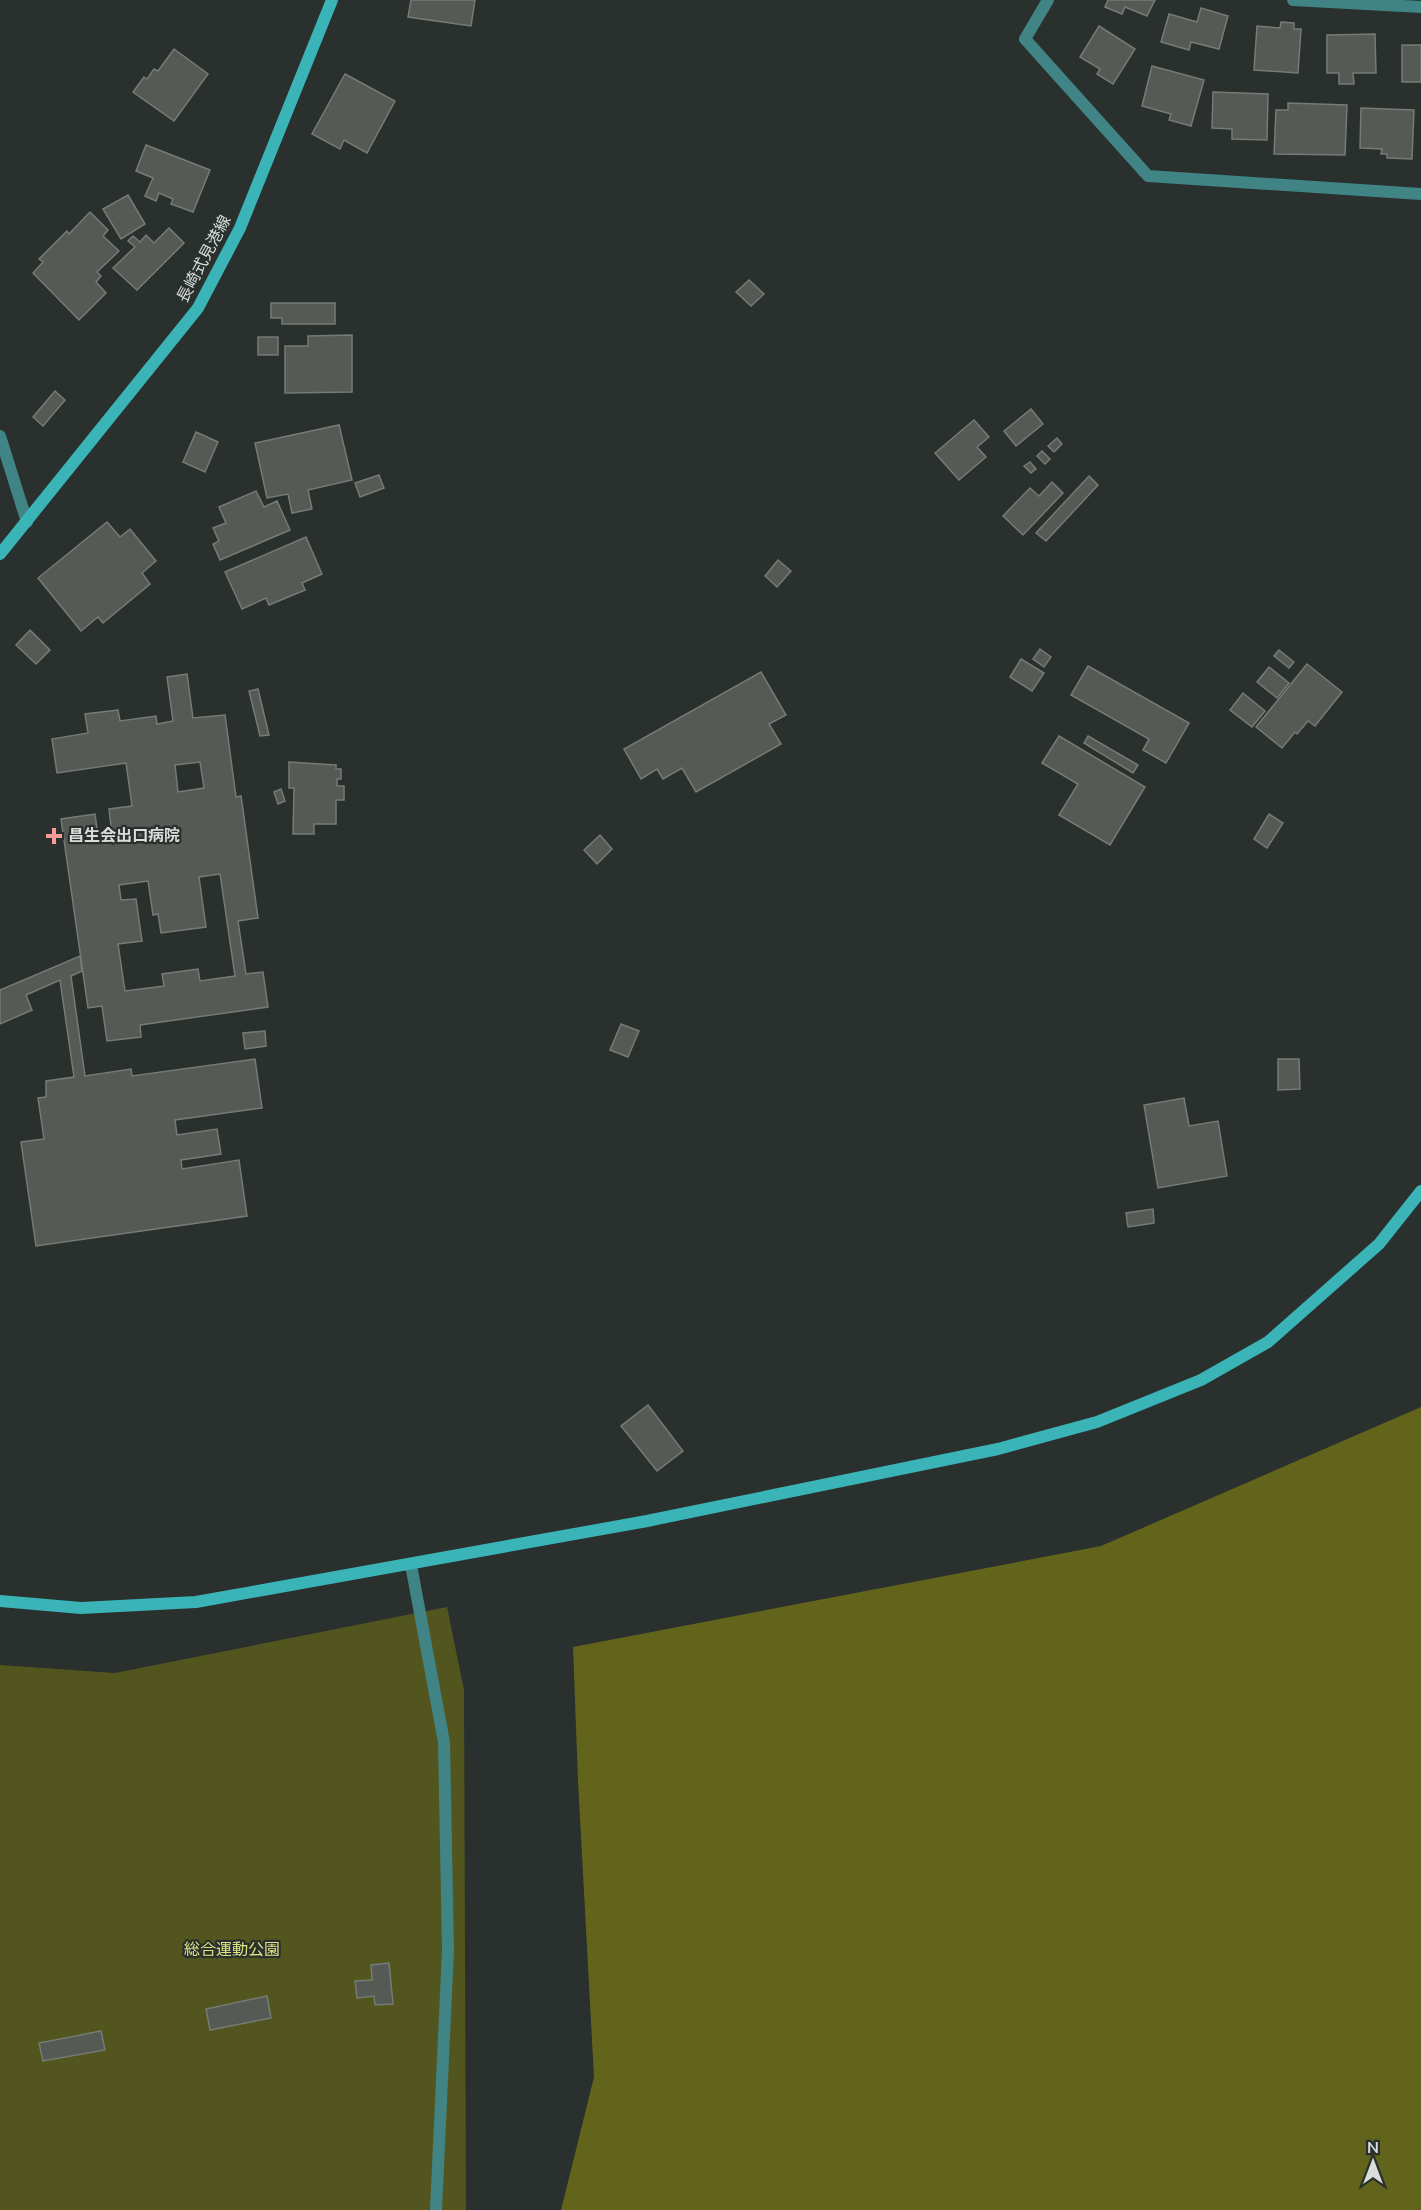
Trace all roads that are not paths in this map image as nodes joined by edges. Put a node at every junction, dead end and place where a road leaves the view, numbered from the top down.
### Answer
1 (332, 0) edge
2 (1048, 0) edge
3 (1293, 0) edge
4 (1421, 7) edge
5 (1421, 194) edge
6 (0, 436) edge
7 (27, 522) junction
8 (0, 554) edge
9 (1421, 1191) edge
10 (411, 1565) junction
11 (0, 1601) edge
12 (436, 2210) edge

1 - 7 street, 長崎式見港線
2 - 5 street
3 - 4 street
6 - 7 street
7 - 8 street, 長崎式見港線
9 - 10 street
10 - 11 street
10 - 12 street

